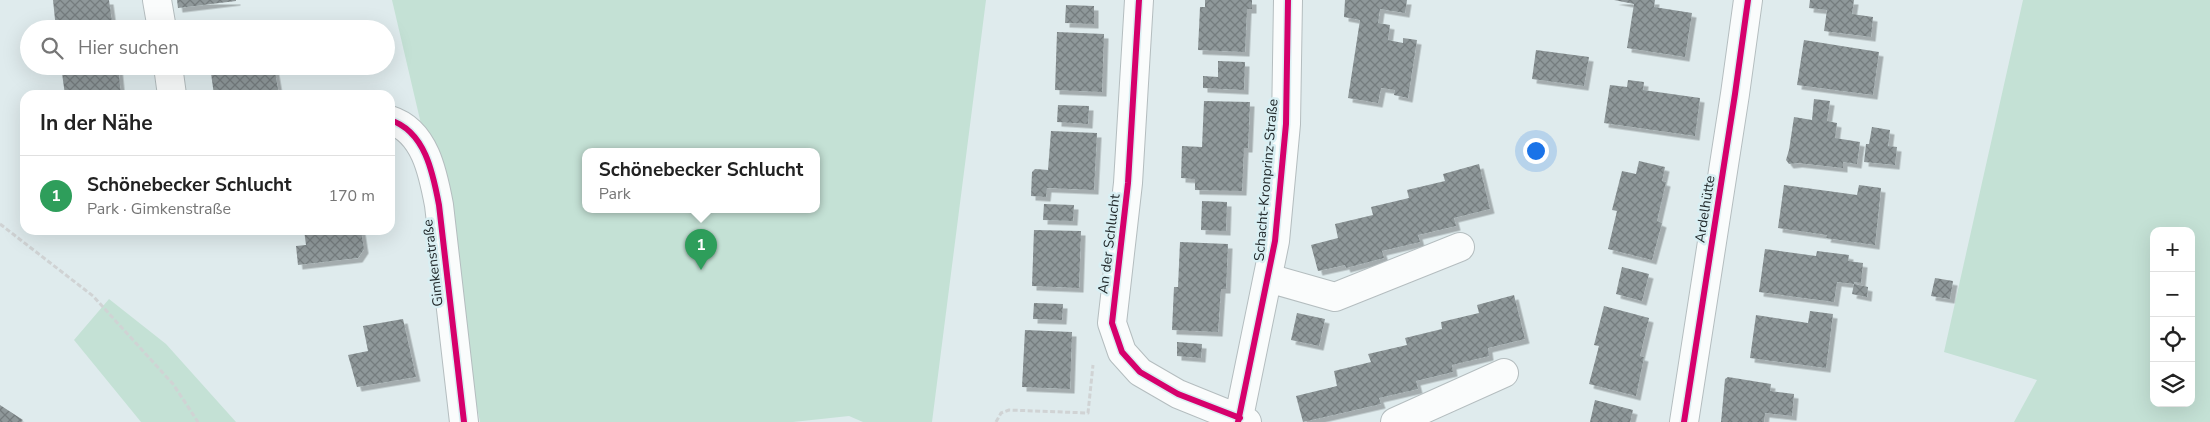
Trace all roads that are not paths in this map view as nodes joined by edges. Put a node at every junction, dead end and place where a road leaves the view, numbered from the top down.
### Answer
1 (157, 0) edge
2 (1139, 0) edge
3 (1288, 0) edge
4 (1748, 0) edge
5 (160, 20) edge
6 (169, 75) edge
7 (171, 90) edge
8 (395, 122) edge
9 (1460, 247) dead end
10 (1268, 278) junction
11 (1504, 373) dead end
12 (1242, 421) edge
13 (464, 422) edge
14 (1395, 422) edge
15 (1684, 422) edge

1 - 5 street
2 - 12 street, An der Schlucht
3 - 10 street, Schacht-Kronprinz-Straße
4 - 15 street, Ardelhütte
6 - 7 street
8 - 13 street, Gimkenstraße
9 - 10 street, Schacht-Kronprinz-Straße
10 - 12 street, Schacht-Kronprinz-Straße
11 - 14 street

